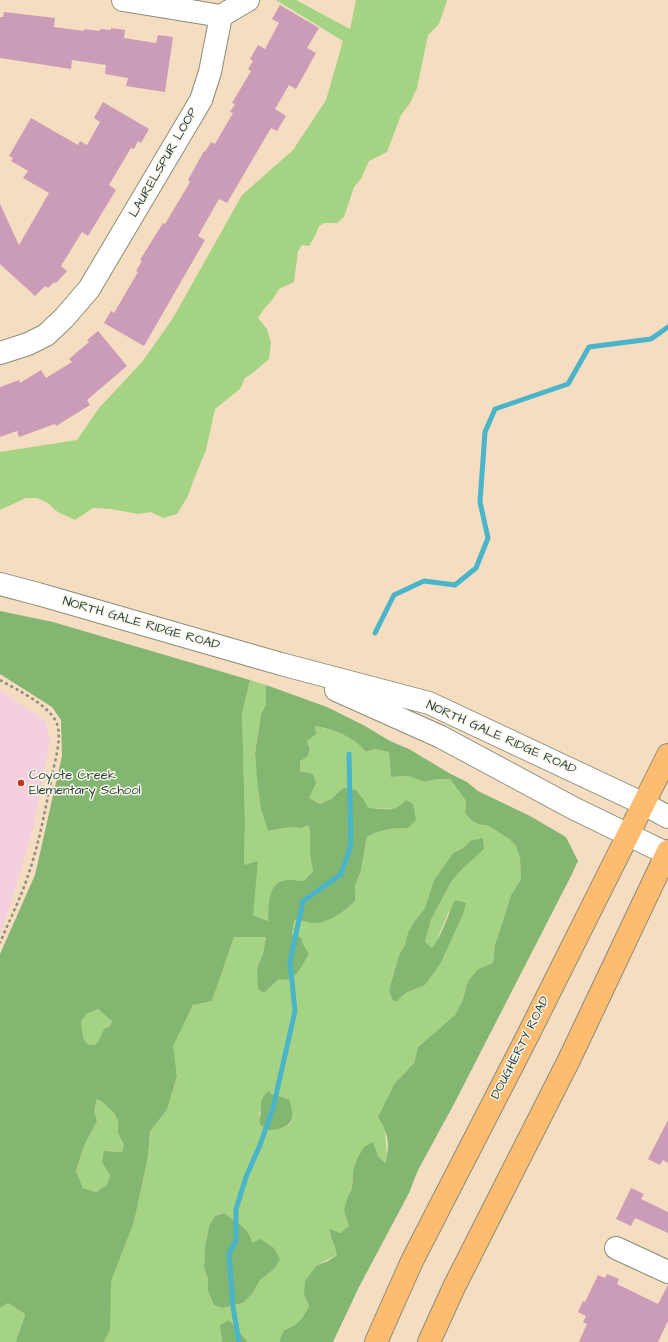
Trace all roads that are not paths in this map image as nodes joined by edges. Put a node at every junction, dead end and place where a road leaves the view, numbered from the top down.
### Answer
1 (123, 0) edge
2 (248, 0) edge
3 (221, 16) junction
4 (0, 353) edge
5 (0, 584) edge
6 (281, 664) junction
7 (668, 755) edge
8 (644, 804) junction
9 (668, 817) edge
10 (627, 835) junction
11 (668, 853) edge
12 (616, 1248) dead end
13 (668, 1272) edge
14 (376, 1342) edge
15 (429, 1342) edge

1 - 3 street
2 - 3 street
3 - 4 street, LAURELSPUR LOOP
5 - 6 street, NORTH GALE RIDGE ROAD
6 - 8 street, NORTH GALE RIDGE ROAD
6 - 10 street, NORTH GALE RIDGE ROAD
7 - 8 main road, DOUGHERTY ROAD
8 - 9 street, NORTH GALE RIDGE ROAD
8 - 10 main road, DOUGHERTY ROAD
10 - 11 street, NORTH GALE RIDGE ROAD
10 - 14 main road, DOUGHERTY ROAD
11 - 15 main road
12 - 13 street

